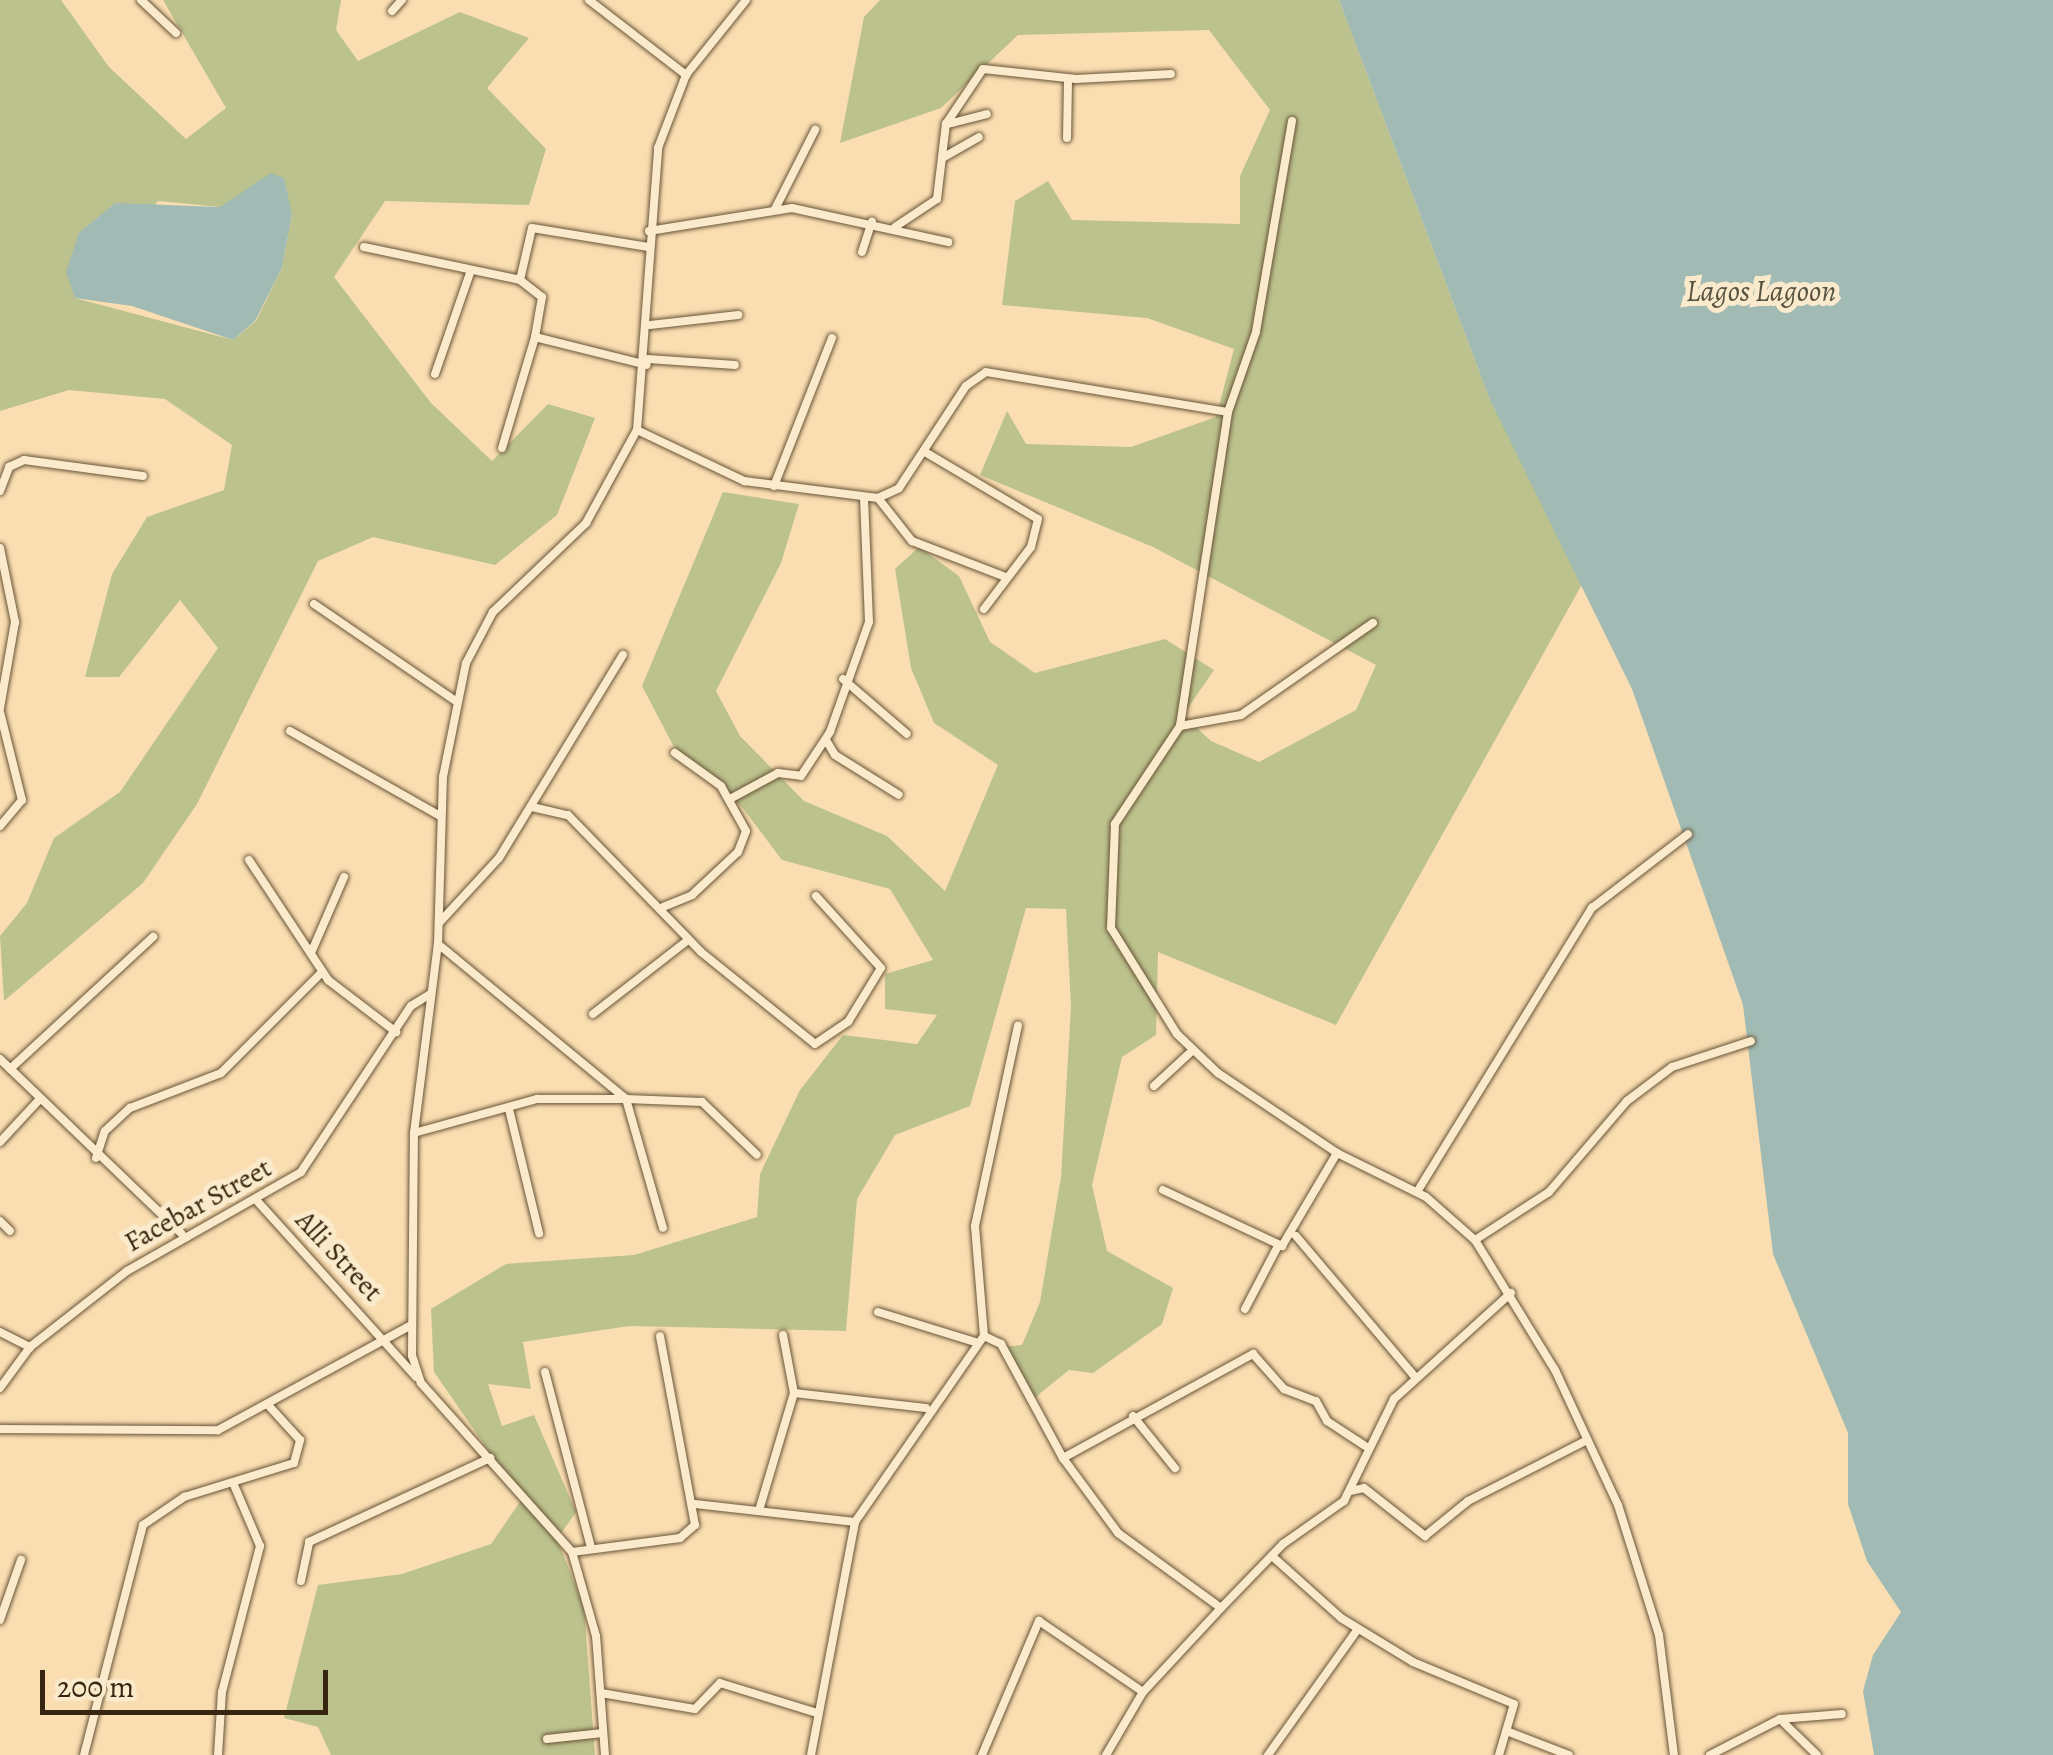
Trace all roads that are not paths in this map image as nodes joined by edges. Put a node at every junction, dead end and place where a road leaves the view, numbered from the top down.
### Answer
1 (142, 0) edge
2 (402, 0) edge
3 (588, 0) edge
4 (746, 0) edge
5 (392, 11) dead end
6 (176, 33) dead end
7 (1171, 74) dead end
8 (686, 76) junction
9 (1068, 78) junction
10 (988, 114) dead end
11 (1292, 121) dead end
12 (945, 128) junction
13 (815, 130) dead end
14 (978, 137) dead end
15 (1067, 138) dead end
16 (944, 157) junction
17 (775, 210) junction
18 (872, 222) junction
19 (896, 228) junction
20 (649, 231) junction
21 (948, 242) dead end
22 (648, 247) junction
23 (364, 248) dead end
24 (862, 252) dead end
25 (470, 274) junction
26 (520, 280) junction
27 (738, 315) dead end
28 (650, 325) junction
29 (535, 336) junction
30 (832, 338) dead end
31 (648, 362) junction
32 (735, 365) dead end
33 (436, 374) dead end
34 (1228, 412) junction
35 (638, 430) junction
36 (502, 448) dead end
37 (925, 452) junction
38 (143, 476) dead end
39 (774, 486) junction
40 (0, 490) edge
41 (864, 497) junction
42 (878, 498) junction
43 (0, 548) edge
44 (1006, 577) junction
45 (314, 604) dead end
46 (984, 610) dead end
47 (1373, 624) dead end
48 (623, 655) dead end
49 (844, 679) junction
50 (457, 702) junction
51 (0, 710) edge
52 (1180, 726) junction
53 (290, 730) dead end
54 (907, 734) dead end
55 (826, 740) junction
56 (675, 753) dead end
57 (899, 795) dead end
58 (730, 799) junction
59 (532, 807) junction
60 (440, 816) junction
61 (0, 826) edge
62 (1688, 834) dead end
63 (249, 860) dead end
64 (344, 877) dead end
65 (816, 896) dead end
66 (663, 908) junction
67 (440, 924) junction
68 (154, 937) dead end
69 (688, 940) junction
70 (438, 944) junction
71 (310, 954) junction
72 (322, 972) junction
73 (430, 994) junction
74 (592, 1014) dead end
75 (1018, 1026) dead end
76 (396, 1032) junction
77 (1751, 1041) dead end
78 (1193, 1050) junction
79 (0, 1059) edge
80 (10, 1070) junction
81 (1154, 1086) dead end
82 (626, 1099) junction
83 (38, 1101) junction
84 (509, 1110) junction
85 (414, 1133) junction
86 (0, 1142) edge
87 (1336, 1153) junction
88 (757, 1156) dead end
89 (96, 1158) junction
90 (1163, 1190) dead end
91 (1416, 1192) junction
92 (258, 1202) junction
93 (0, 1221) edge
94 (663, 1228) dead end
95 (10, 1232) dead end
96 (539, 1233) dead end
97 (182, 1234) junction
98 (1296, 1236) junction
99 (1475, 1240) junction
100 (1278, 1246) junction
101 (1511, 1293) junction
102 (1245, 1309) dead end
103 (878, 1312) dead end
104 (410, 1325) junction
105 (0, 1332) edge
106 (660, 1336) dead end
107 (783, 1336) dead end
108 (980, 1339) junction
109 (386, 1340) junction
110 (30, 1347) junction
111 (545, 1372) dead end
112 (1416, 1378) junction
113 (421, 1383) junction
114 (0, 1388) edge
115 (794, 1393) junction
116 (270, 1407) junction
117 (926, 1408) junction
118 (1133, 1416) junction
119 (0, 1429) edge
120 (1587, 1440) junction
121 (1365, 1446) junction
122 (490, 1458) junction
123 (1064, 1458) junction
124 (1175, 1468) dead end
125 (234, 1485) junction
126 (1350, 1491) junction
127 (695, 1504) junction
128 (760, 1507) junction
129 (854, 1522) junction
130 (591, 1547) junction
131 (572, 1552) junction
132 (1272, 1556) junction
133 (21, 1560) dead end
134 (301, 1581) dead end
135 (1221, 1608) junction
136 (0, 1620) edge
137 (1358, 1629) junction
138 (1144, 1692) junction
139 (601, 1693) junction
140 (817, 1712) junction
141 (1842, 1714) dead end
142 (1780, 1719) junction
143 (603, 1732) junction
144 (1509, 1732) junction
145 (546, 1739) dead end
146 (84, 1755) edge
147 (218, 1755) edge
148 (605, 1755) edge
149 (810, 1755) edge
150 (982, 1755) edge
151 (1106, 1755) edge
152 (1268, 1755) edge
153 (1499, 1755) edge
154 (1570, 1755) edge
155 (1674, 1755) edge
156 (1710, 1755) edge
157 (1817, 1755) edge

1 - 6 street
2 - 5 street
3 - 8 street
4 - 8 street
7 - 9 street
8 - 20 street
9 - 12 street
9 - 15 street
10 - 12 street
11 - 34 street
12 - 16 street
13 - 17 street
14 - 16 street
16 - 19 street
17 - 18 street
17 - 20 street
18 - 19 street
18 - 24 street
19 - 21 street
20 - 22 street
22 - 26 street
22 - 28 street
23 - 25 street
25 - 26 street
25 - 33 street
26 - 29 street
27 - 28 street
28 - 31 street
29 - 31 street
29 - 36 street
30 - 39 street
31 - 32 street
31 - 35 street
34 - 37 street
34 - 52 street
35 - 39 street
35 - 50 street
37 - 42 street
37 - 44 street
38 - 40 street
39 - 41 street
41 - 42 street
41 - 49 street
42 - 44 street
43 - 51 street
44 - 46 street
45 - 50 street
47 - 52 street
48 - 59 street
49 - 54 street
49 - 55 street
50 - 60 street
51 - 61 street
52 - 78 street
53 - 60 street
55 - 57 street
55 - 58 street
56 - 58 street
58 - 66 street
59 - 66 street
59 - 67 street
60 - 67 street
62 - 91 street
63 - 71 street
64 - 71 street
65 - 69 street
66 - 69 street
67 - 70 street
68 - 80 street
69 - 74 street
70 - 73 street
70 - 82 street
71 - 72 street
72 - 76 street
72 - 89 street
73 - 76 street, Facebar Street
73 - 85 street
75 - 108 street
76 - 92 street, Facebar Street
77 - 99 street
78 - 81 street
78 - 87 street
79 - 80 street
80 - 83 street
82 - 84 street
82 - 88 street
82 - 94 street
83 - 86 street
83 - 89 street
84 - 85 street
84 - 96 street
85 - 104 street
87 - 91 street
87 - 98 street
89 - 97 street
90 - 100 street
91 - 99 street
92 - 97 street, Facebar Street
92 - 109 street, Alli Street
93 - 95 street
97 - 110 street, Facebar Street
98 - 100 street
98 - 112 street
99 - 101 street
100 - 102 street
101 - 112 street
101 - 120 street
103 - 108 street
104 - 109 street
104 - 113 street
105 - 110 street
106 - 127 street
107 - 115 street
108 - 117 street
108 - 123 street
109 - 113 street, Alli Street
109 - 116 street
110 - 114 street, Facebar Street
111 - 130 street
112 - 121 street
113 - 122 street, Alli Street
115 - 117 street
115 - 128 street
116 - 119 street
116 - 125 street
117 - 129 street
118 - 121 street
118 - 123 street
118 - 124 street
120 - 126 street
120 - 155 street
121 - 126 street
122 - 131 street, Alli Street
122 - 134 street
123 - 135 street
125 - 146 street
125 - 147 street
126 - 132 street
127 - 128 street
127 - 130 street
128 - 129 street
129 - 140 street
130 - 131 street
131 - 139 street
132 - 135 street
132 - 137 street
133 - 136 street
135 - 138 street
137 - 144 street
137 - 152 street
138 - 150 street
138 - 151 street
139 - 140 street
139 - 143 street
140 - 149 street
141 - 142 street
142 - 156 street
142 - 157 street
143 - 145 street
143 - 148 street
144 - 153 street
144 - 154 street

